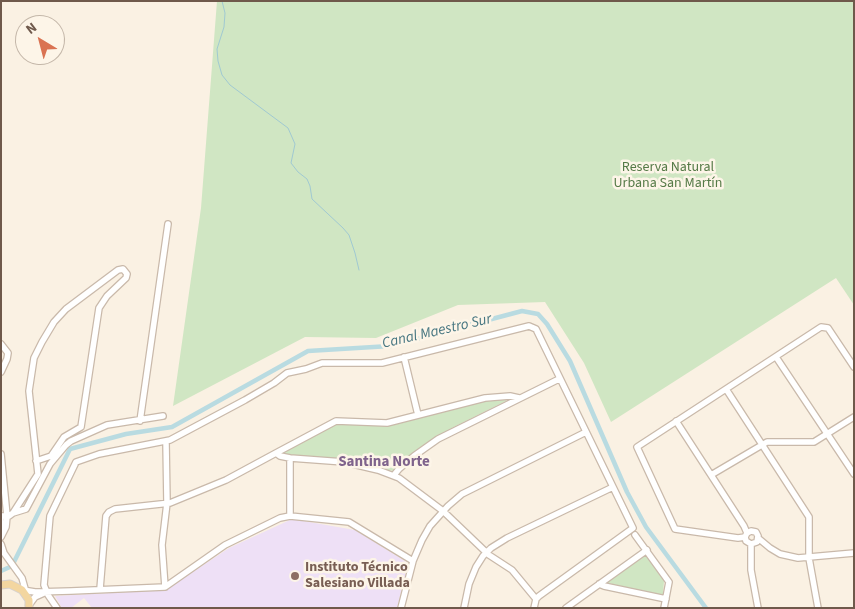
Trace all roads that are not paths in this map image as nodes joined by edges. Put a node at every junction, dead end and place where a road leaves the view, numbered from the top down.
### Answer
1 (168, 224) dead end
2 (102, 284) junction
3 (110, 294) junction
4 (1, 344) edge
5 (776, 356) junction
6 (404, 357) junction
7 (854, 367) edge
8 (1, 372) edge
9 (559, 379) junction
10 (726, 389) junction
11 (519, 398) junction
12 (418, 415) junction
13 (163, 416) dead end
14 (854, 417) edge
15 (140, 420) junction
16 (676, 421) junction
17 (586, 432) junction
18 (827, 434) junction
19 (166, 442) junction
20 (762, 444) junction
21 (276, 453) junction
22 (1, 454) edge
23 (290, 458) junction
24 (36, 461) junction
25 (854, 474) edge
26 (394, 475) junction
27 (711, 475) junction
28 (613, 487) junction
29 (166, 503) junction
30 (443, 511) junction
31 (7, 513) edge
32 (290, 516) junction
33 (1, 530) edge
34 (635, 535) dead end
35 (746, 535) junction
36 (1, 537) edge
37 (758, 538) junction
38 (1, 544) edge
39 (751, 544) junction
40 (647, 550) junction
41 (486, 552) junction
42 (854, 553) edge
43 (809, 558) junction
44 (412, 561) junction
45 (599, 584) junction
46 (1, 586) edge
47 (165, 587) junction
48 (100, 589) junction
49 (46, 591) junction
50 (27, 592) junction
51 (536, 599) junction
52 (666, 599) junction
53 (29, 606) edge
54 (56, 608) edge
55 (401, 608) edge
56 (464, 608) edge
57 (534, 608) edge
58 (566, 608) edge
59 (664, 608) edge
60 (758, 608) edge
61 (818, 608) edge

1 - 15 street
2 - 3 street
2 - 3 street
2 - 24 street
3 - 24 street
4 - 8 street
5 - 7 street
5 - 10 street
5 - 18 street
6 - 9 street
6 - 12 street
6 - 19 street
9 - 11 street
9 - 17 street
10 - 16 street
10 - 20 street
11 - 12 street
11 - 26 street
12 - 21 street
13 - 15 street
14 - 18 street
15 - 31 street
16 - 27 street
16 - 35 street
17 - 28 street
17 - 30 street
18 - 20 street
18 - 25 street
19 - 29 street
19 - 49 street
20 - 27 street
20 - 43 street
21 - 23 street
21 - 29 street
22 - 31 street
23 - 26 street
23 - 32 street
24 - 31 street
26 - 30 street
27 - 35 street
28 - 41 street
28 - 51 street
29 - 47 street
29 - 48 street
30 - 41 street
30 - 44 street
31 - 33 street
31 - 36 street
32 - 44 street
32 - 47 street
34 - 40 street
35 - 37 street
35 - 39 street
37 - 39 street
37 - 43 street
38 - 50 street
39 - 60 street
40 - 45 street
40 - 52 street
41 - 51 street
41 - 56 street
42 - 43 street
43 - 61 street
44 - 55 street
45 - 52 street
45 - 58 street
46 - 50 main road
47 - 48 street
48 - 49 street
49 - 50 street
49 - 54 street
50 - 53 main road
51 - 57 street
52 - 59 street

